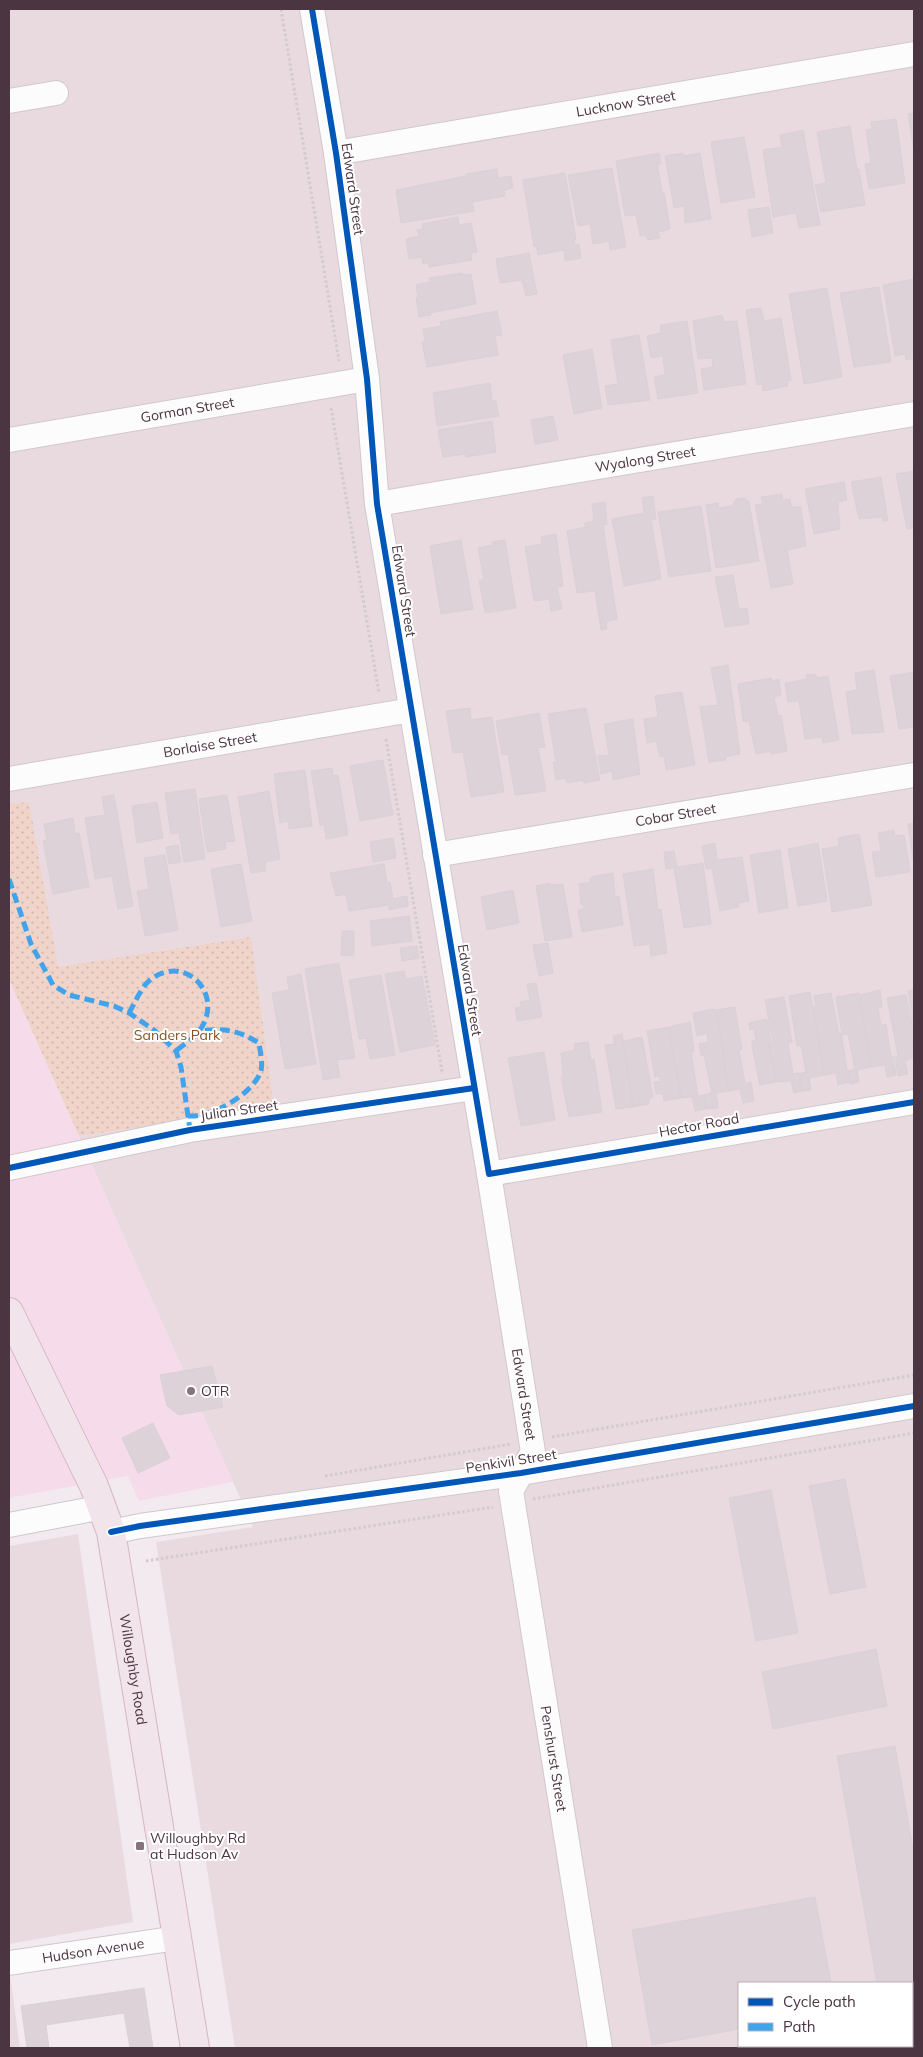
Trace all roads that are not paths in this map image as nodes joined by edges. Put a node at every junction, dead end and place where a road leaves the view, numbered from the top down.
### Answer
1 (312, 9) edge
2 (914, 54) edge
3 (56, 93) dead end
4 (9, 101) edge
5 (336, 153) junction
6 (367, 379) junction
7 (914, 414) edge
8 (9, 440) edge
9 (377, 504) junction
10 (411, 710) junction
11 (914, 775) edge
12 (9, 779) edge
13 (436, 855) junction
14 (474, 1088) junction
15 (914, 1102) edge
16 (9, 1168) edge
17 (489, 1174) junction
18 (9, 1312) edge
19 (914, 1406) edge
20 (521, 1473) junction
21 (107, 1519) junction
22 (9, 1525) edge
23 (177, 1938) junction
24 (9, 1964) edge
25 (195, 2048) edge
26 (600, 2048) edge

1 - 5 street, Edward Street
2 - 5 street, Lucknow Street
3 - 4 street
5 - 6 street, Edward Street
6 - 8 street, Gorman Street
6 - 9 street, Edward Street
7 - 9 street, Wyalong Street
9 - 10 street, Edward Street
10 - 12 street, Borlaise Street
10 - 13 street, Edward Street
11 - 13 street, Cobar Street
13 - 14 street, Edward Street
14 - 16 street, Julian Street
14 - 17 street, Edward Street
15 - 17 street, Hector Road
17 - 20 street, Edward Street
18 - 21 main road, Willoughby Road
19 - 20 street, Penkivil Street
20 - 21 street, Penkivil Street
20 - 26 street, Penshurst Street
21 - 22 street, Penkivil Street
21 - 23 main road, Willoughby Road
23 - 24 street, Hudson Avenue
23 - 25 main road, Willoughby Road

